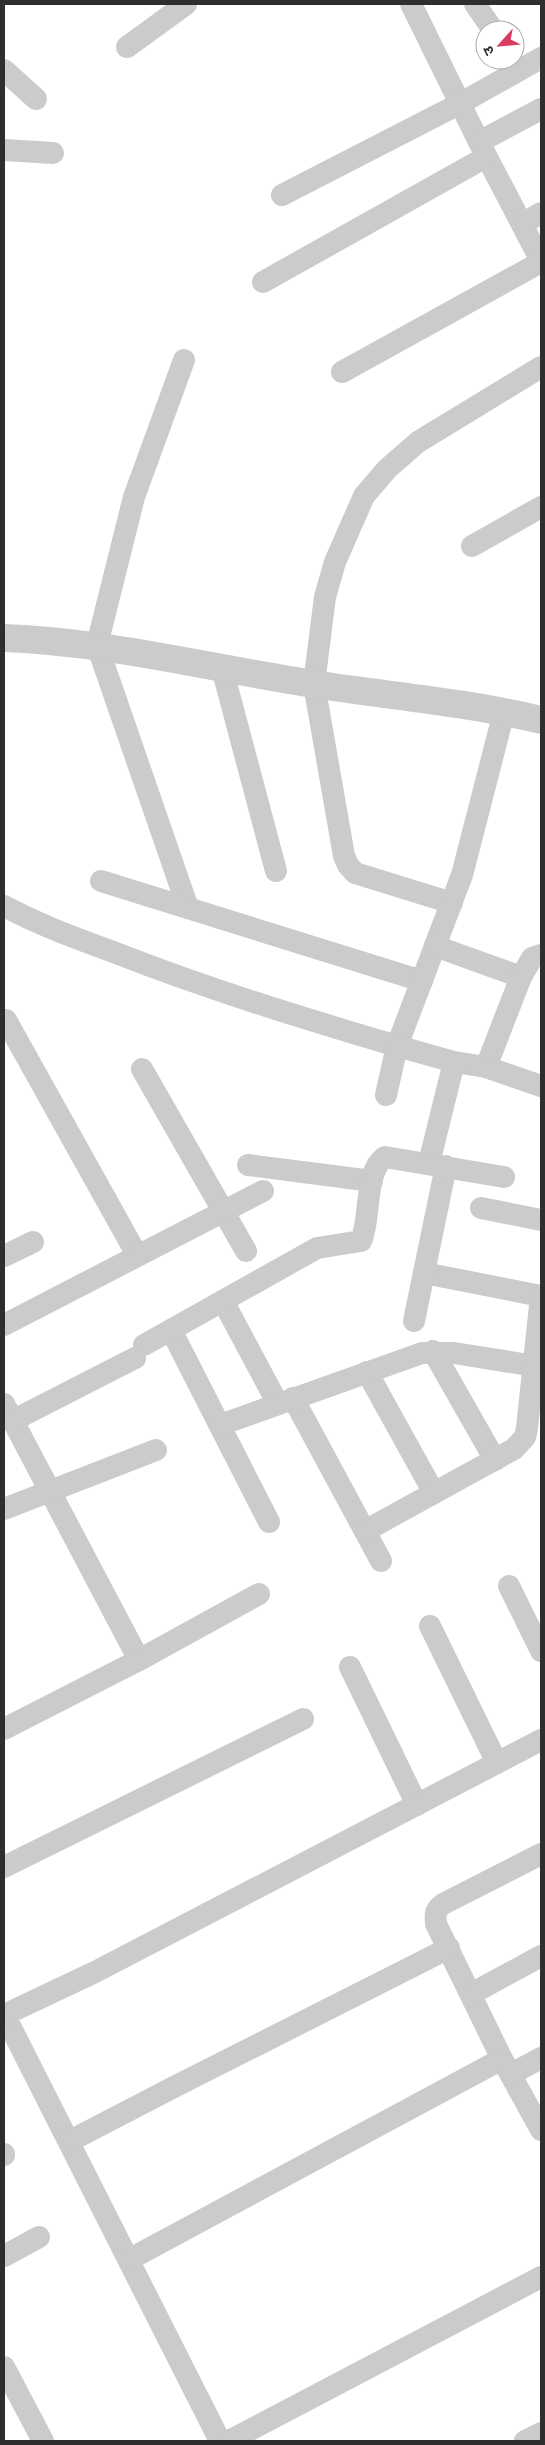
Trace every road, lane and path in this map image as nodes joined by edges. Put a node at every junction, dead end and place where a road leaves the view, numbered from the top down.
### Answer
1 (186, 4) edge
2 (411, 4) edge
3 (475, 4) edge
4 (486, 20) edge
5 (128, 47) dead end
6 (541, 59) edge
7 (525, 63) edge
8 (4, 70) edge
9 (510, 70) edge
10 (36, 99) dead end
11 (461, 103) junction
12 (541, 109) edge
13 (4, 150) edge
14 (483, 150) junction
15 (53, 153) dead end
16 (282, 195) dead end
17 (532, 218) edge
18 (541, 262) edge
19 (263, 282) dead end
20 (184, 360) dead end
21 (541, 367) edge
22 (342, 372) dead end
23 (541, 507) edge
24 (472, 546) dead end
25 (4, 638) edge
26 (97, 645) junction
27 (222, 668) junction
28 (314, 684) junction
29 (504, 712) junction
30 (541, 720) edge
31 (276, 871) dead end
32 (101, 881) dead end
33 (452, 903) junction
34 (4, 906) edge
35 (188, 908) junction
36 (435, 946) junction
37 (541, 955) edge
38 (521, 977) junction
39 (422, 981) junction
40 (6, 1020) dead end
41 (397, 1046) junction
42 (454, 1062) junction
43 (486, 1067) junction
44 (142, 1069) dead end
45 (541, 1086) edge
46 (386, 1095) dead end
47 (438, 1164) junction
48 (248, 1165) dead end
49 (504, 1177) dead end
50 (372, 1181) junction
51 (263, 1191) dead end
52 (481, 1208) dead end
53 (223, 1211) junction
54 (541, 1220) edge
55 (33, 1242) dead end
56 (246, 1251) dead end
57 (137, 1255) junction
58 (4, 1256) edge
59 (424, 1273) junction
60 (541, 1296) edge
61 (222, 1301) junction
62 (414, 1321) dead end
63 (4, 1325) edge
64 (171, 1330) junction
65 (433, 1351) junction
66 (535, 1366) junction
67 (367, 1372) junction
68 (285, 1401) junction
69 (8, 1413) edge
70 (220, 1425) junction
71 (156, 1450) dead end
72 (495, 1460) junction
73 (50, 1492) junction
74 (434, 1493) junction
75 (4, 1509) edge
76 (269, 1522) dead end
77 (365, 1531) junction
78 (381, 1561) dead end
79 (510, 1586) dead end
80 (259, 1594) dead end
81 (430, 1626) dead end
82 (541, 1651) edge
83 (139, 1660) junction
84 (350, 1667) dead end
85 (303, 1719) dead end
86 (5, 1724) edge
87 (541, 1740) edge
88 (497, 1763) junction
89 (417, 1805) junction
90 (541, 1854) edge
91 (4, 1867) edge
92 (449, 1948) junction
93 (541, 1956) edge
94 (471, 1994) junction
95 (4, 2015) edge
96 (541, 2058) edge
97 (506, 2066) junction
98 (541, 2130) edge
99 (70, 2141) junction
100 (39, 2237) dead end
101 (4, 2256) edge
102 (130, 2259) junction
103 (541, 2277) edge
104 (4, 2367) edge
105 (541, 2433) edge
106 (43, 2441) edge
107 (220, 2441) edge
108 (229, 2441) edge
109 (525, 2441) edge

1 - 5 street
2 - 11 street
3 - 4 street
6 - 7 street
8 - 10 street
9 - 11 street
11 - 14 street
11 - 16 street
12 - 14 street
13 - 15 street
14 - 17 street
14 - 19 street
17 - 18 street
18 - 22 street
20 - 26 street
21 - 28 street
23 - 24 street
25 - 26 street
26 - 27 street
26 - 35 street
27 - 28 street
27 - 31 street
28 - 29 street
28 - 33 street
29 - 30 street
29 - 33 street
32 - 35 street
33 - 36 street
34 - 41 street
35 - 39 street
36 - 38 street
36 - 39 street
37 - 38 street
38 - 43 street
39 - 41 street
40 - 57 street
41 - 42 street
41 - 46 street
42 - 43 street
42 - 47 street
43 - 45 street
44 - 53 street
47 - 49 street
47 - 50 street
47 - 59 street
48 - 50 street
50 - 61 street
51 - 53 street
52 - 54 street
53 - 56 street
53 - 57 street
55 - 58 street
57 - 63 street
59 - 60 street
59 - 62 street
60 - 66 street
61 - 64 street
61 - 68 street
64 - 69 street
64 - 70 street
65 - 66 street
65 - 67 street
65 - 72 street
66 - 72 street
67 - 68 street
67 - 74 street
68 - 70 street
68 - 77 street
69 - 73 street
70 - 76 street
71 - 73 street
72 - 74 street
73 - 75 street
73 - 83 street
74 - 77 street
77 - 78 street
79 - 82 street
80 - 83 street
81 - 88 street
83 - 86 street
84 - 89 street
85 - 91 street
87 - 88 street
88 - 89 street
89 - 95 street
90 - 92 street
92 - 94 street
92 - 99 street
93 - 94 street
94 - 97 street
95 - 99 street
96 - 97 street
97 - 98 street
97 - 102 street
99 - 102 street
100 - 101 street
102 - 107 street
103 - 108 street
104 - 106 street
105 - 109 street

